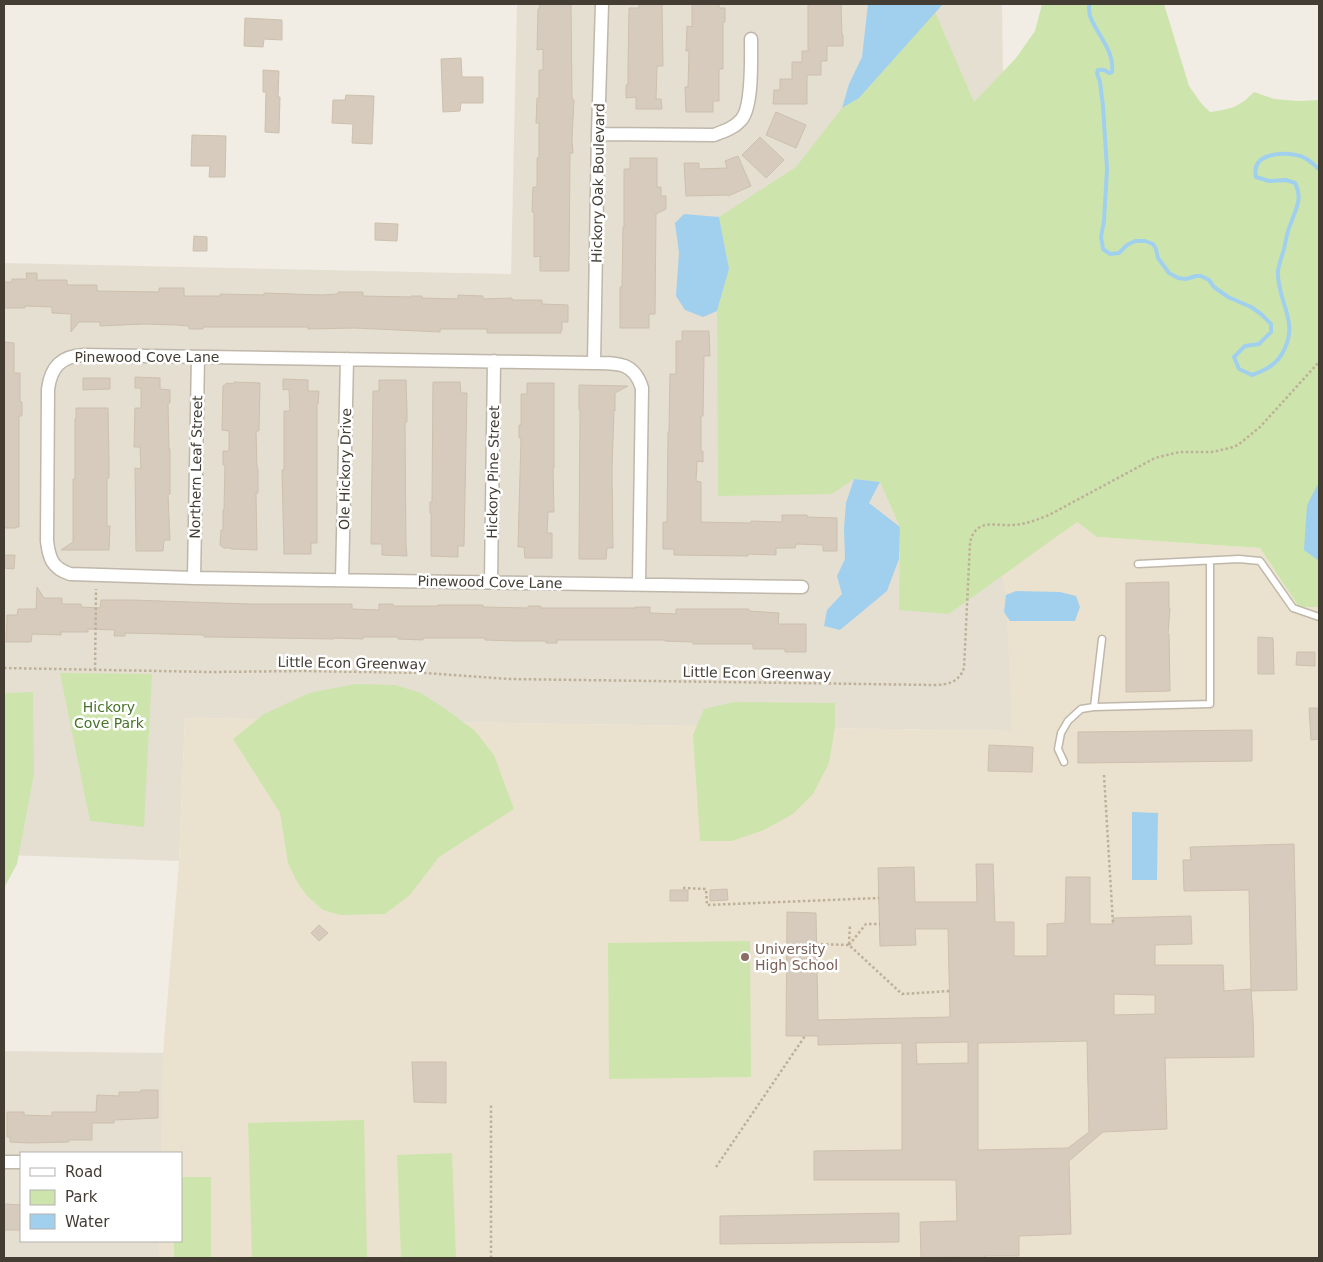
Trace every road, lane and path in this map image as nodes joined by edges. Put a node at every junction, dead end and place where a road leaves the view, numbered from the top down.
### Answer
1 (602, 4) edge
2 (752, 39) dead end
3 (598, 134) junction
4 (198, 357) junction
5 (347, 359) junction
6 (494, 361) junction
7 (594, 362) junction
8 (1319, 362) edge
9 (1210, 561) junction
10 (1138, 564) dead end
11 (194, 578) junction
12 (342, 580) junction
13 (491, 582) junction
14 (640, 584) junction
15 (802, 587) dead end
16 (96, 589) dead end
17 (1319, 617) edge
18 (1102, 639) dead end
19 (4, 668) edge
20 (95, 670) junction
21 (1094, 707) junction
22 (1064, 762) dead end
23 (1104, 775) dead end
24 (683, 888) dead end
25 (879, 898) dead end
26 (880, 924) dead end
27 (1113, 924) dead end
28 (850, 925) dead end
29 (816, 944) dead end
30 (849, 946) junction
31 (950, 991) dead end
32 (805, 1036) dead end
33 (491, 1105) dead end
34 (4, 1162) edge
35 (20, 1162) edge
36 (716, 1168) dead end
37 (491, 1258) edge

1 - 3 street, Hickory Oak Boulevard
2 - 3 street
3 - 7 street, Hickory Oak Boulevard
4 - 5 street, Pinewood Cove Lane
4 - 11 street, Northern Leaf Street
4 - 11 street, Pinewood Cove Lane
5 - 6 street, Pinewood Cove Lane
5 - 12 street, Ole Hickory Drive
6 - 7 street, Pinewood Cove Lane
6 - 13 street, Hickory Pine Street
7 - 14 street, Pinewood Cove Lane
8 - 20 path, Little Econ Greenway
9 - 10 lane
9 - 17 lane
9 - 21 lane
11 - 12 street, Pinewood Cove Lane
12 - 13 street, Pinewood Cove Lane
13 - 14 street, Pinewood Cove Lane
14 - 15 street, Pinewood Cove Lane
16 - 20 path
18 - 21 lane
19 - 20 path, Little Econ Greenway
21 - 22 lane
23 - 27 path
24 - 25 path
26 - 30 path
28 - 30 path
29 - 30 path
30 - 31 path
32 - 36 path
33 - 37 path
34 - 35 street

